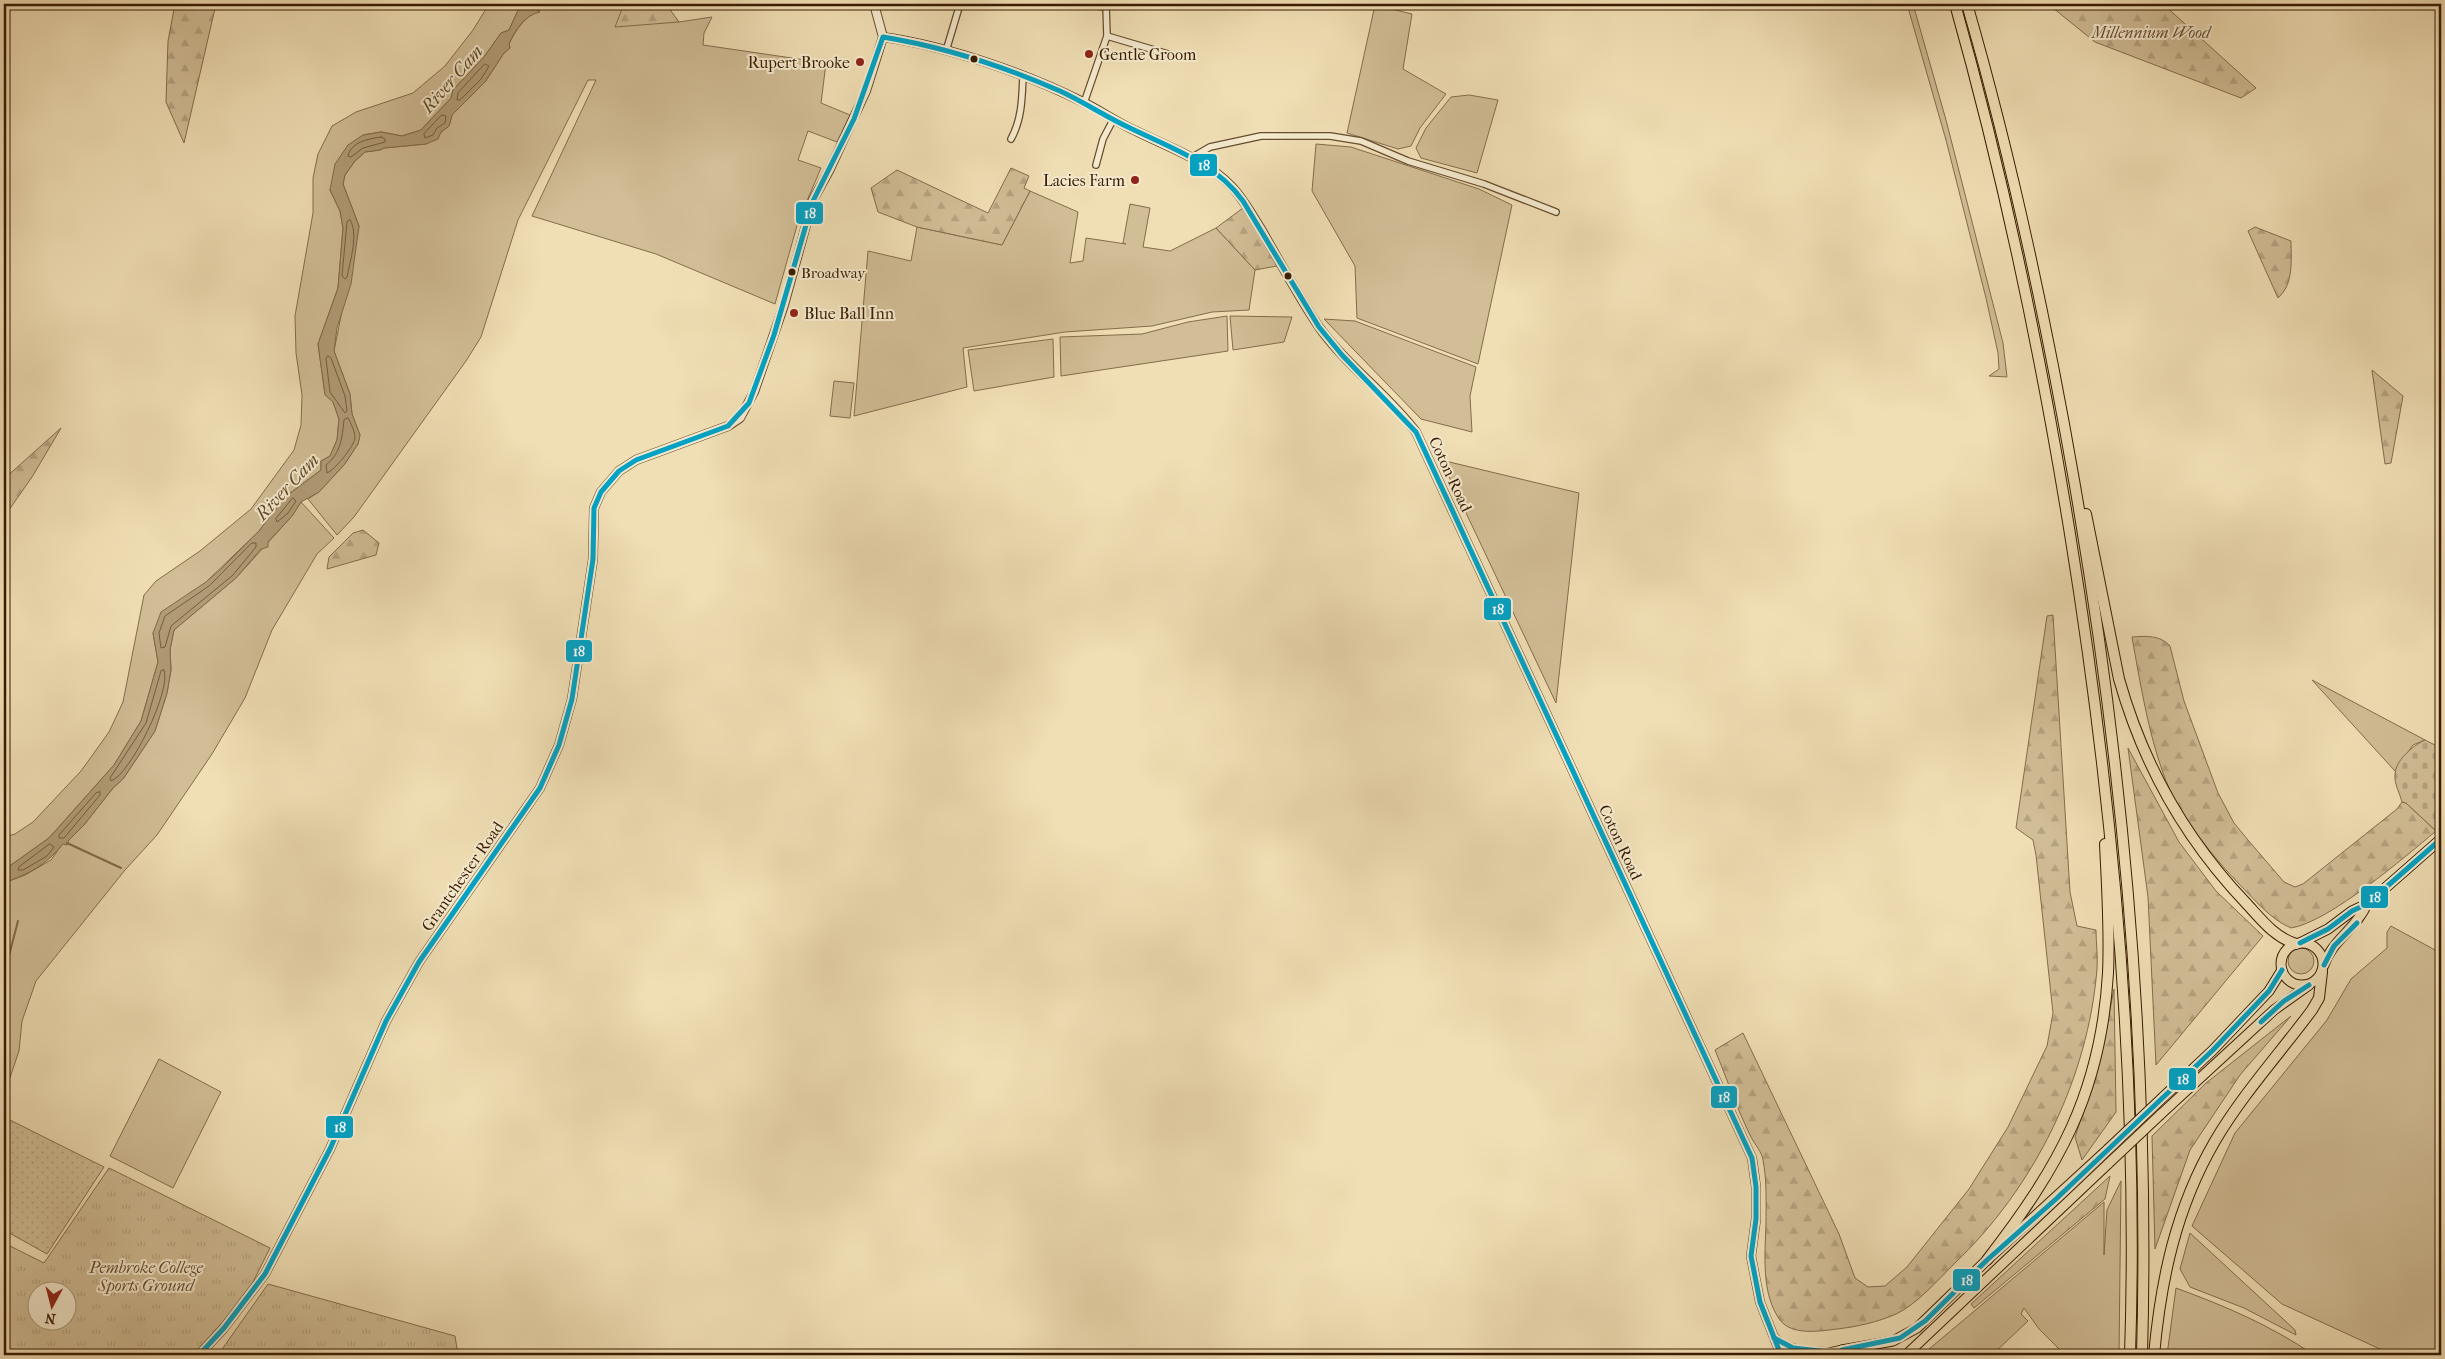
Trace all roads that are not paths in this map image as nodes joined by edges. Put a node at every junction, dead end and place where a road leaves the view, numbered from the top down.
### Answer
1 (874, 4) edge
2 (960, 4) edge
3 (1081, 4) edge
4 (1954, 4) edge
5 (1967, 4) edge
6 (1106, 6) edge
7 (1107, 36) junction
8 (883, 37) junction
9 (946, 51) junction
10 (1168, 54) dead end
11 (1023, 76) junction
12 (1084, 103) junction
13 (1113, 120) junction
14 (1011, 138) dead end
15 (1191, 158) junction
16 (1096, 165) dead end
17 (1556, 212) dead end
18 (2068, 448) junction
19 (2103, 764) junction
20 (2441, 840) edge
21 (2367, 904) junction
22 (2298, 943) junction
23 (2323, 968) junction
24 (2282, 970) junction
25 (2308, 985) junction
26 (1987, 1260) junction
27 (1774, 1338) junction
28 (1842, 1350) junction
29 (1825, 1354) edge
30 (200, 1355) edge
31 (1781, 1355) edge
32 (1865, 1355) edge
33 (1906, 1355) edge
34 (2130, 1355) edge
35 (2142, 1355) edge
36 (2154, 1355) edge

1 - 8 street
2 - 9 street
3 - 6 street
4 - 19 highway
5 - 18 highway
6 - 7 street
7 - 10 street
7 - 12 street
8 - 9 street, Coton Road
8 - 30 street, Grantchester Road
9 - 11 street, Coton Road
11 - 12 street, Coton Road
11 - 14 street
12 - 13 street, Coton Road
13 - 15 street, Coton Road
13 - 16 street
15 - 17 street
15 - 27 street, Coton Road
18 - 22 highway
18 - 35 highway
19 - 26 highway
19 - 34 highway
20 - 21 main road
21 - 22 main road
21 - 23 main road
22 - 23 main road
22 - 24 main road
23 - 25 main road
23 - 36 highway
24 - 25 main road
24 - 26 main road, bridge
25 - 33 main road, bridge
26 - 28 main road
27 - 29 street
27 - 31 street, Coton Road
28 - 29 main road
28 - 32 main road

